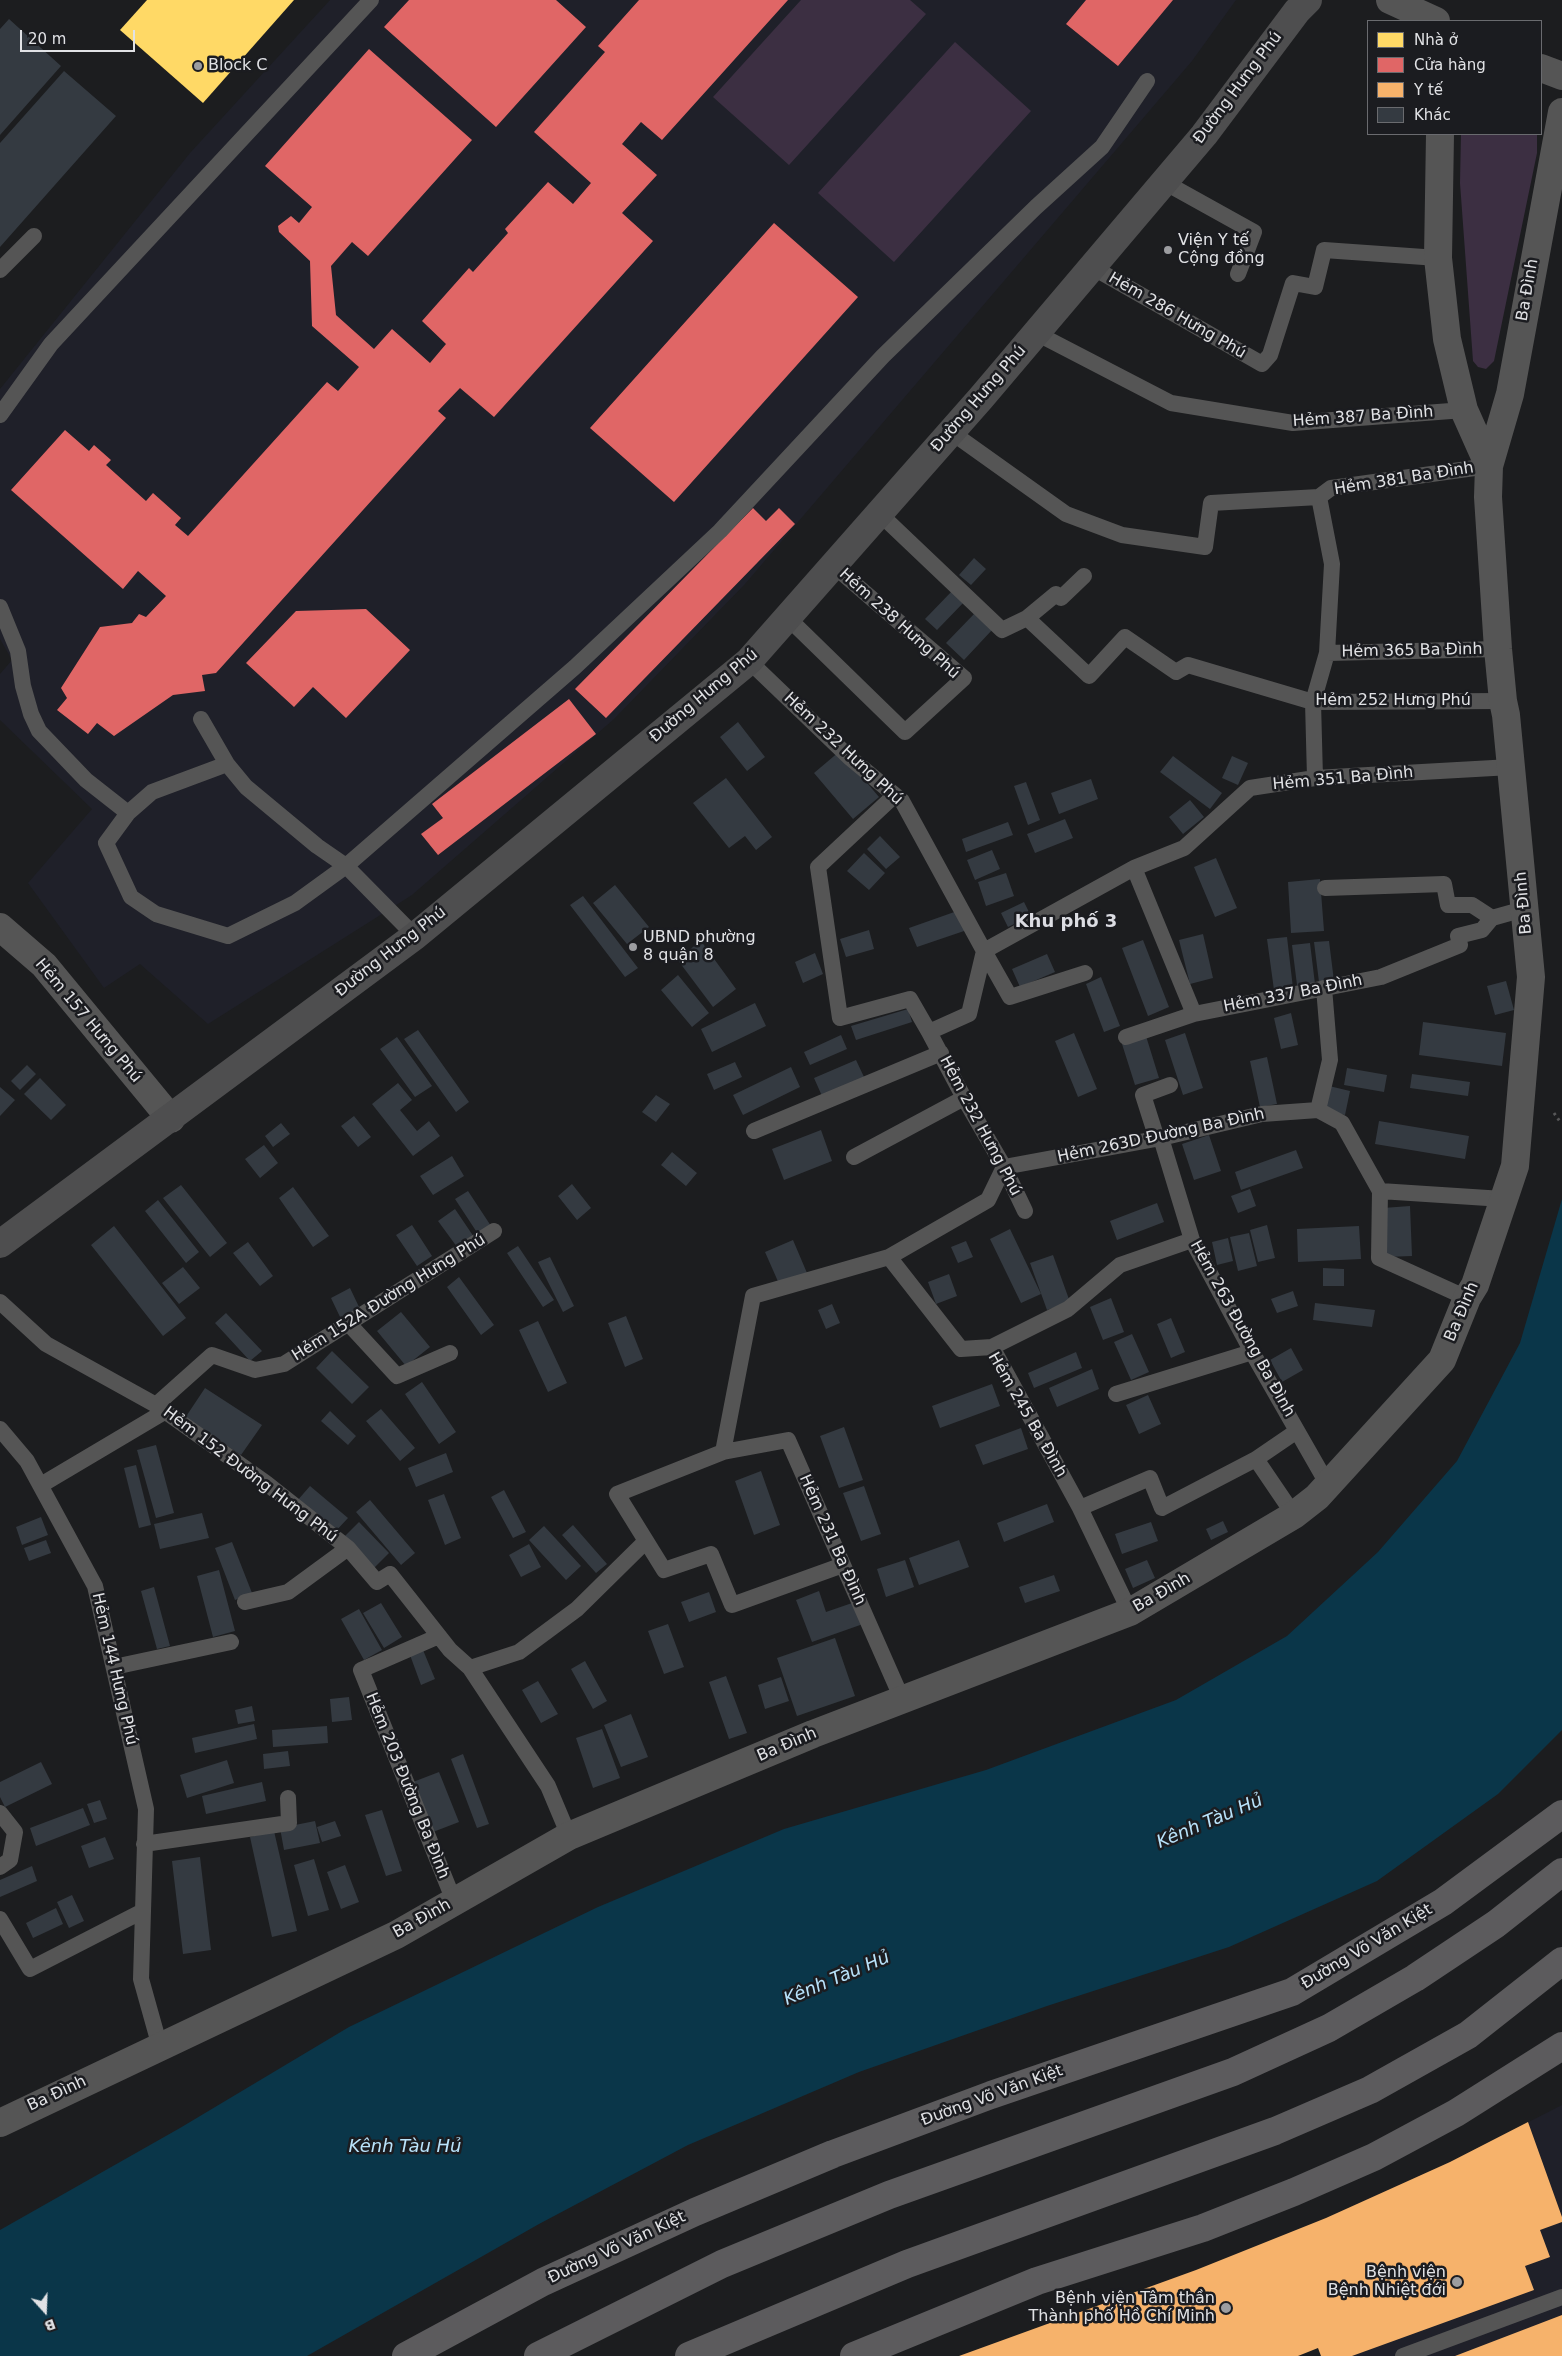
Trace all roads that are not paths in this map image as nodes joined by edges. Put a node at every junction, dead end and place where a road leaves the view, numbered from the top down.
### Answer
1 (371, 0) edge
2 (1308, 0) edge
3 (1390, 0) edge
4 (1434, 20) edge
5 (1542, 68) edge
6 (1562, 76) edge
7 (1147, 81) dead end
8 (1562, 112) edge
9 (1440, 135) edge
10 (1164, 182) junction
11 (34, 236) dead end
12 (1438, 258) junction
13 (1092, 267) junction
14 (0, 270) edge
15 (1238, 274) dead end
16 (1036, 333) junction
17 (1464, 410) junction
18 (0, 415) edge
19 (951, 432) junction
20 (1488, 466) junction
21 (1319, 497) junction
22 (880, 514) junction
23 (834, 566) junction
24 (1084, 576) dead end
25 (0, 607) edge
26 (788, 618) junction
27 (1027, 618) junction
28 (1498, 649) junction
29 (1327, 653) junction
30 (749, 661) junction
31 (1313, 702) junction
32 (1503, 702) junction
33 (202, 719) dead end
34 (227, 764) junction
35 (1511, 767) junction
36 (1316, 778) junction
37 (895, 795) junction
38 (128, 813) junction
39 (346, 866) junction
40 (1134, 868) junction
41 (1325, 888) dead end
42 (1524, 909) junction
43 (1492, 918) junction
44 (0, 927) edge
45 (415, 936) junction
46 (984, 951) junction
47 (1085, 973) dead end
48 (1324, 988) junction
49 (1194, 1014) junction
50 (929, 1032) junction
51 (1126, 1037) dead end
52 (941, 1053) junction
53 (1170, 1085) dead end
54 (964, 1098) junction
55 (1318, 1110) junction
56 (171, 1119) junction
57 (754, 1132) dead end
58 (1159, 1138) junction
59 (854, 1157) dead end
60 (1004, 1167) junction
61 (1380, 1191) junction
62 (1503, 1199) junction
63 (1025, 1211) dead end
64 (494, 1232) dead end
65 (1192, 1240) junction
66 (0, 1244) edge
67 (890, 1257) junction
68 (1467, 1298) junction
69 (0, 1302) edge
70 (349, 1324) junction
71 (992, 1347) junction
72 (1252, 1352) junction
73 (450, 1353) dead end
74 (1116, 1394) dead end
75 (160, 1409) junction
76 (0, 1429) edge
77 (1297, 1431) junction
78 (723, 1452) junction
79 (1256, 1459) junction
80 (1328, 1485) junction
81 (41, 1486) junction
82 (1080, 1508) junction
83 (1294, 1515) junction
84 (646, 1541) junction
85 (348, 1548) junction
86 (843, 1565) junction
87 (245, 1602) dead end
88 (1130, 1612) junction
89 (439, 1636) junction
90 (231, 1642) dead end
91 (114, 1667) junction
92 (470, 1668) junction
93 (902, 1699) junction
94 (288, 1798) dead end
95 (0, 1812) edge
96 (1562, 1814) edge
97 (569, 1836) junction
98 (144, 1844) junction
99 (0, 1867) edge
100 (1562, 1872) edge
101 (454, 1901) junction
102 (142, 1911) junction
103 (0, 1919) edge
104 (1562, 1962) edge
105 (160, 2046) junction
106 (1562, 2046) edge
107 (0, 2123) edge
108 (1562, 2297) edge
109 (406, 2356) edge
110 (538, 2356) edge
111 (689, 2356) edge
112 (854, 2356) edge
113 (1403, 2356) edge

1 - 18 lane
2 - 10 main road, Đường Hưng Phú
3 - 4 street
5 - 6 street
7 - 39 lane
8 - 20 street, Ba Đình
9 - 12 street, Ba Đình
10 - 13 main road, Đường Hưng Phú
10 - 15 lane
11 - 14 lane
12 - 13 lane, Hẻm 286 Hưng Phú
12 - 17 street, Ba Đình
13 - 16 main road, Đường Hưng Phú
16 - 17 lane, Hẻm 387 Ba Đình
16 - 19 main road, Đường Hưng Phú
17 - 20 street, Ba Đình
19 - 21 lane, Hẻm 381 Ba Đình
19 - 22 main road, Đường Hưng Phú
20 - 21 lane, Hẻm 381 Ba Đình
20 - 28 street, Ba Đình
21 - 29 lane
22 - 23 main road, Đường Hưng Phú
22 - 27 lane
23 - 26 main road, Đường Hưng Phú
23 - 26 lane, Hẻm 238 Hưng Phú
24 - 27 lane
25 - 38 lane
26 - 30 main road, Đường Hưng Phú
27 - 31 lane, Hẻm 252 Hưng Phú
28 - 29 lane, Hẻm 365 Ba Đình
28 - 32 street, Ba Đình
29 - 31 lane
30 - 37 lane, Hẻm 232 Hưng Phú
30 - 45 main road, Đường Hưng Phú
31 - 32 lane, Hẻm 252 Hưng Phú
31 - 36 lane
32 - 35 street, Ba Đình
33 - 34 lane
34 - 38 lane
34 - 39 lane
35 - 36 lane, Hẻm 351 Ba Đình
35 - 42 street, Ba Đình
36 - 40 lane, Hẻm 351 Ba Đình
37 - 46 lane, Hẻm 232 Hưng Phú
37 - 50 lane, Hẻm 232 Hưng Phú
38 - 39 lane
39 - 45 lane
40 - 46 lane, Hẻm 351 Ba Đình
40 - 49 lane
41 - 43 lane
42 - 43 lane, Hẻm 337 Ba Đình
42 - 62 street, Ba Đình
43 - 48 lane, Hẻm 337 Ba Đình
44 - 56 street, Hẻm 157 Hưng Phú
45 - 56 main road, Đường Hưng Phú
46 - 47 lane, Hẻm 232 Hưng Phú
46 - 50 lane
48 - 49 lane, Hẻm 337 Ba Đình
48 - 55 lane
49 - 51 lane, Hẻm 337 Ba Đình
50 - 52 lane, Hẻm 232 Hưng Phú
52 - 54 lane, Hẻm 232 Hưng Phú
52 - 57 lane
53 - 58 lane, Hẻm 263 Đường Ba Đình
54 - 59 lane
54 - 60 lane, Hẻm 232 Hưng Phú
55 - 58 lane, Hẻm 263D Đường Ba Đình
55 - 61 lane
56 - 66 main road, Đường Hưng Phú
58 - 60 lane, Hẻm 263D Đường Ba Đình
58 - 65 lane, Hẻm 263 Đường Ba Đình
60 - 63 lane, Hẻm 232 Hưng Phú
60 - 67 lane
61 - 62 lane
61 - 68 lane
62 - 68 street, Ba Đình
64 - 70 lane, Hẻm 152A Đường Hưng Phú
65 - 71 lane
65 - 72 lane, Hẻm 263 Đường Ba Đình
67 - 71 lane, Hẻm 245 Ba Đình
67 - 78 lane
68 - 80 street, Ba Đình
69 - 75 lane, Hẻm 152 Đường Hưng Phú
70 - 73 lane
70 - 75 lane, Hẻm 152A Đường Hưng Phú
71 - 82 lane, Hẻm 245 Ba Đình
72 - 74 lane
72 - 77 lane, Hẻm 263 Đường Ba Đình
75 - 81 lane
75 - 85 lane, Hẻm 152 Đường Hưng Phú
76 - 81 lane, Hẻm 144 Hưng Phú
77 - 79 lane
77 - 80 lane, Hẻm 263 Đường Ba Đình
78 - 84 lane
78 - 86 lane, Hẻm 231 Ba Đình
79 - 82 lane
79 - 83 lane
80 - 83 street, Ba Đình
81 - 91 lane, Hẻm 144 Hưng Phú
82 - 88 lane, Hẻm 245 Ba Đình
83 - 88 street, Ba Đình
84 - 86 lane
84 - 92 lane
85 - 87 lane
85 - 89 lane, Hẻm 152 Đường Hưng Phú
86 - 93 lane, Hẻm 231 Ba Đình
88 - 93 street, Ba Đình
89 - 92 lane, Hẻm 152 Đường Hưng Phú
89 - 101 lane, Hẻm 203 Đường Ba Đình
90 - 91 lane
91 - 98 lane, Hẻm 144 Hưng Phú
92 - 97 lane, Hẻm 152 Đường Hưng Phú
93 - 97 street, Ba Đình
94 - 98 lane
95 - 99 lane
96 - 109 highway, Đường Võ Văn Kiệt
97 - 101 street, Ba Đình
98 - 102 lane, Hẻm 144 Hưng Phú
100 - 110 highway
101 - 105 street, Ba Đình
102 - 103 lane
102 - 105 lane, Hẻm 144 Hưng Phú
104 - 111 highway
105 - 107 street, Ba Đình
106 - 112 highway
108 - 113 lane

